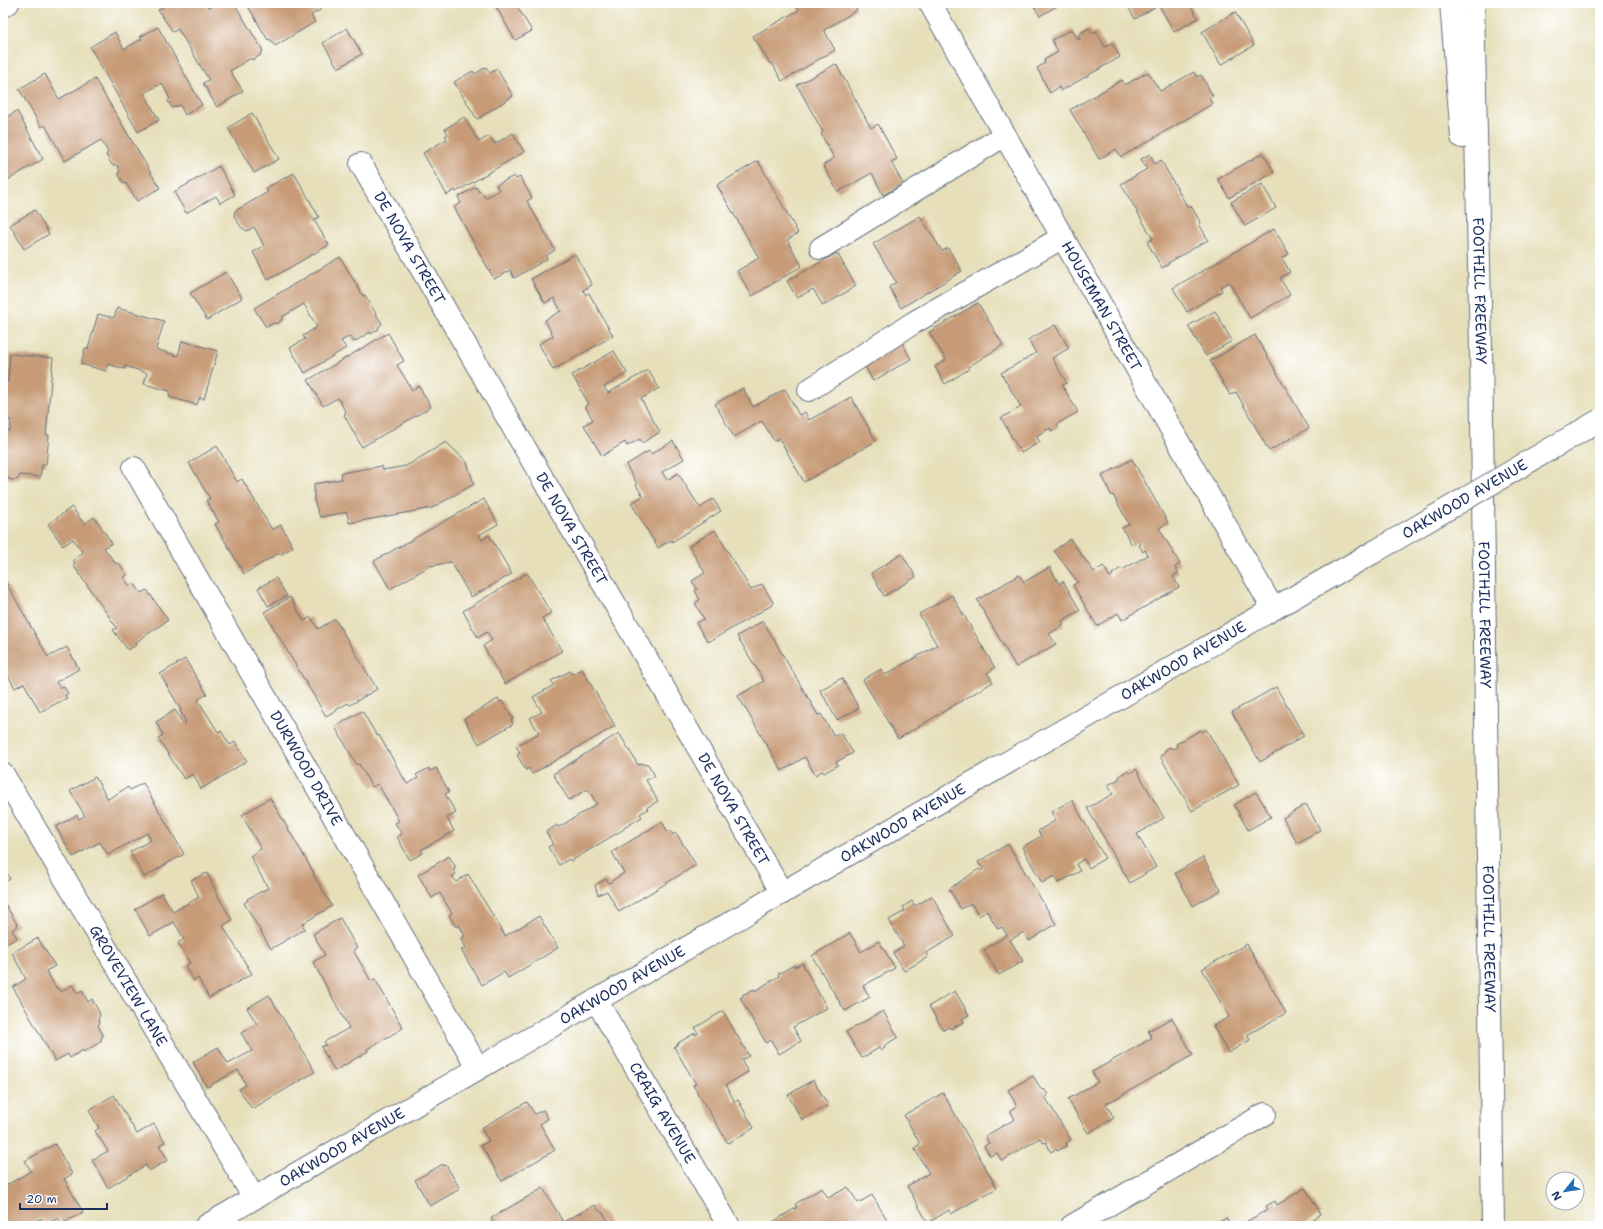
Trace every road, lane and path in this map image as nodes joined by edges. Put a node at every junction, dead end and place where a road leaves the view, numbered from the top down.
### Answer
1 (8, 3) edge
2 (930, 3) edge
3 (1451, 3) edge
4 (1473, 3) edge
5 (3, 6) edge
6 (1005, 135) junction
7 (362, 164) dead end
8 (1063, 237) junction
9 (821, 248) dead end
10 (1481, 349) junction
11 (809, 390) dead end
12 (1600, 420) edge
13 (134, 468) dead end
14 (1273, 609) junction
15 (3, 774) edge
16 (782, 893) junction
17 (596, 1000) junction
18 (478, 1068) junction
19 (1265, 1114) dead end
20 (254, 1198) junction
21 (206, 1226) edge
22 (729, 1226) edge
23 (1072, 1226) edge
24 (1493, 1226) edge

1 - 5 main road
2 - 6 main road, HOUSEMAN STREET
3 - 10 main road
4 - 10 main road, FOOTHILL FREEWAY
6 - 8 main road, HOUSEMAN STREET
6 - 9 main road
7 - 16 main road, DE NOVA STREET
8 - 11 main road
8 - 14 main road, HOUSEMAN STREET
10 - 24 main road, FOOTHILL FREEWAY
12 - 14 main road, OAKWOOD AVENUE, bridge
13 - 18 main road, DURWOOD DRIVE
14 - 16 main road, OAKWOOD AVENUE
15 - 20 main road, GROVEVIEW LANE
16 - 17 main road, OAKWOOD AVENUE
17 - 18 main road, OAKWOOD AVENUE
17 - 22 main road, CRAIG AVENUE
18 - 20 main road, OAKWOOD AVENUE
19 - 23 main road
20 - 21 main road, OAKWOOD AVENUE

